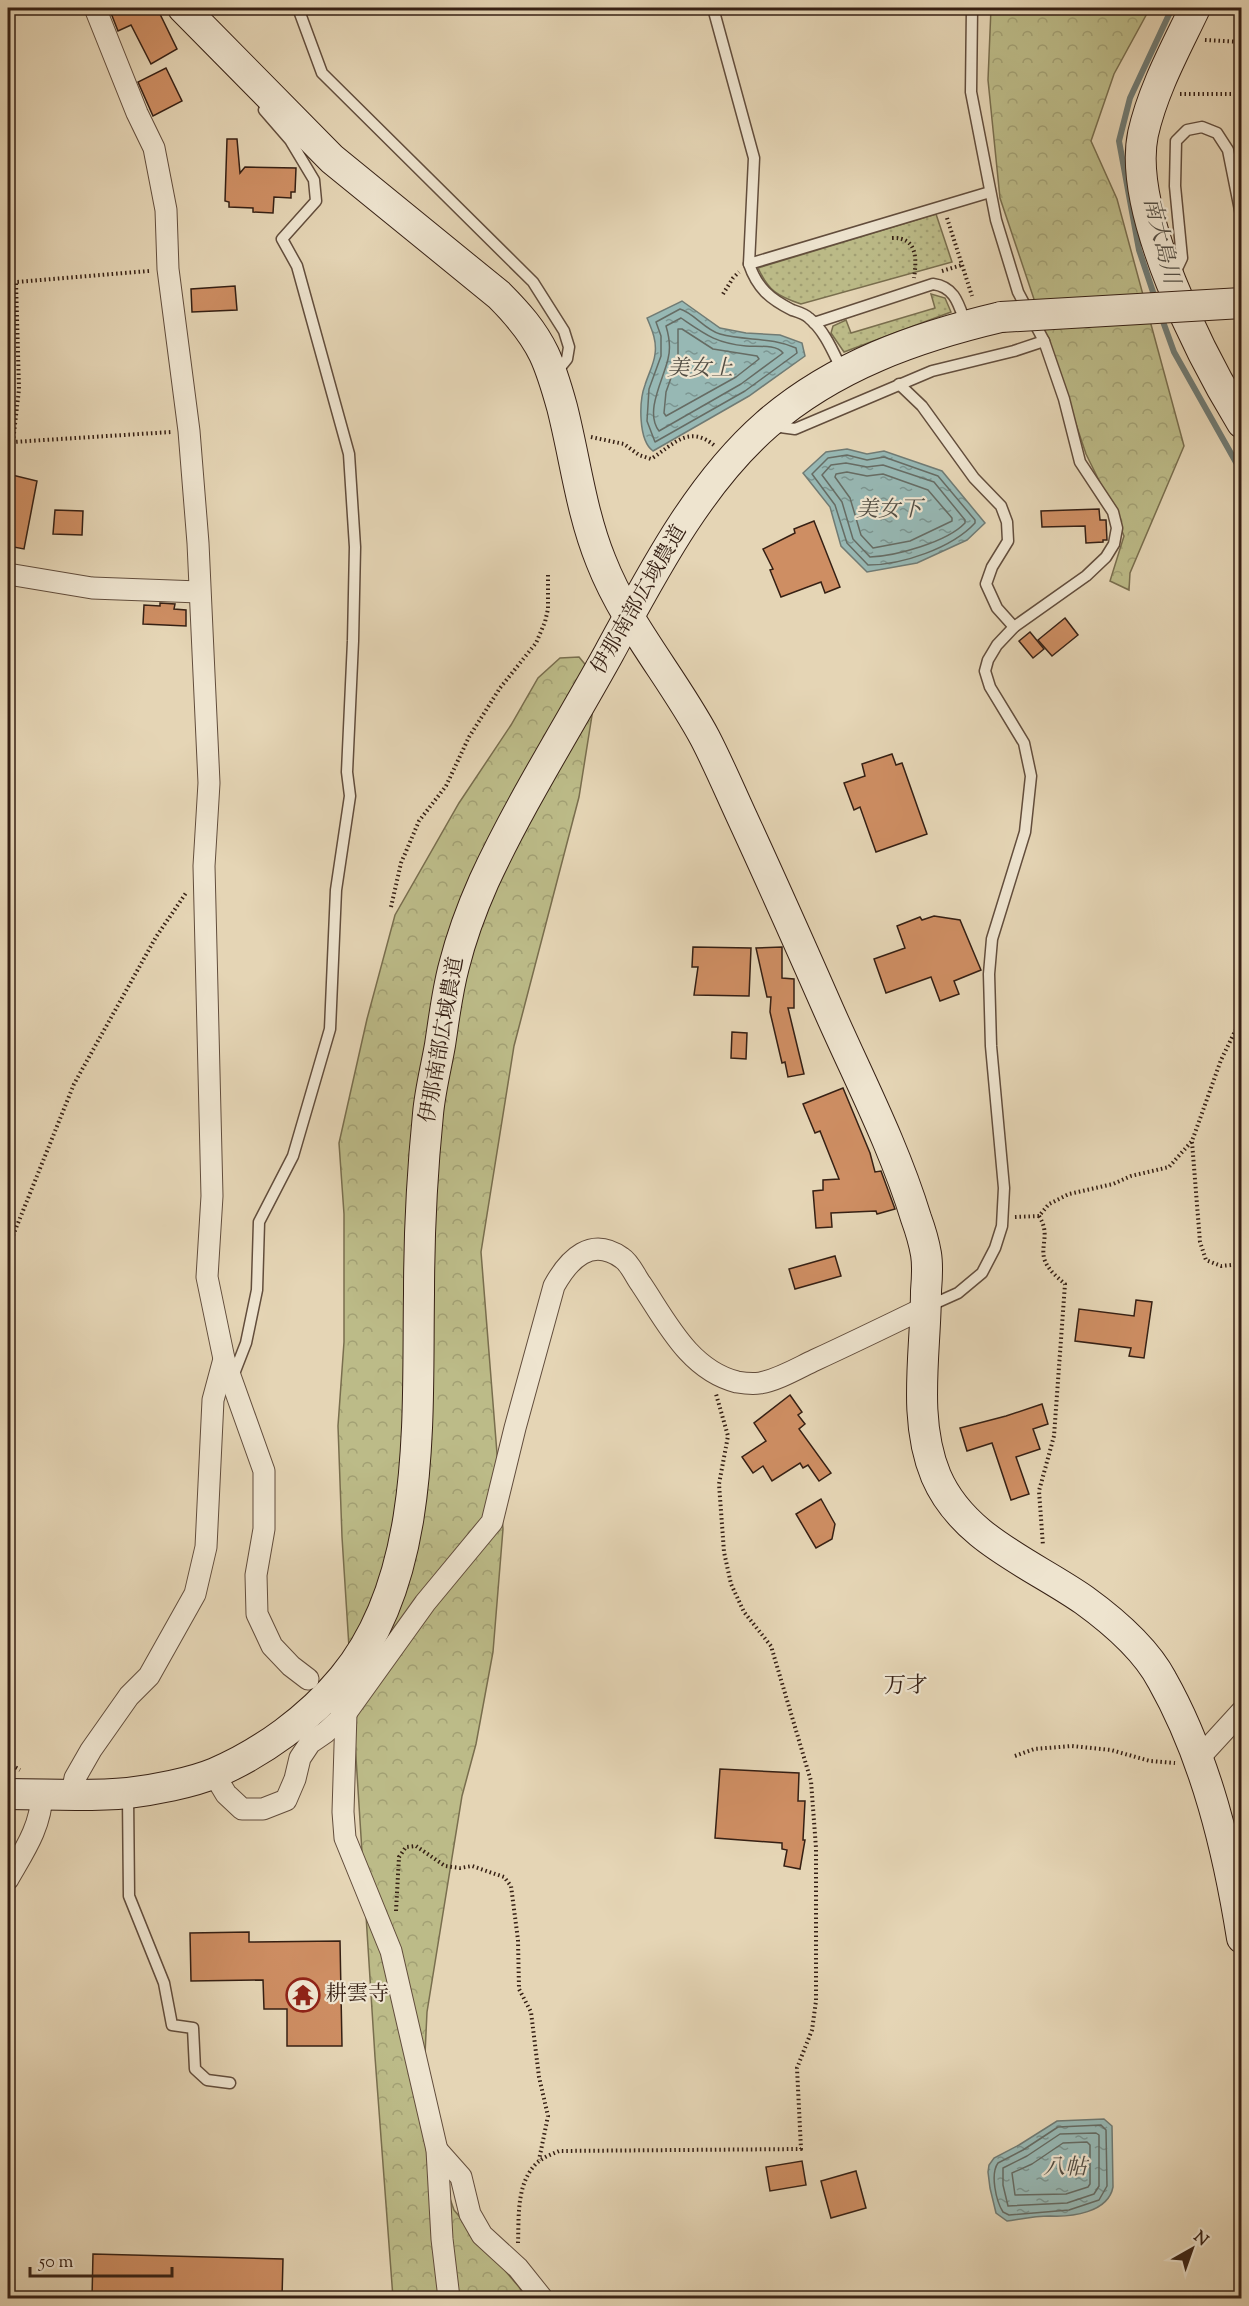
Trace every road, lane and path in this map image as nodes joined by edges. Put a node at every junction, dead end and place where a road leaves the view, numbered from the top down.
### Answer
1 (95, 8) edge
2 (183, 8) edge
3 (298, 8) edge
4 (712, 8) edge
5 (972, 8) edge
6 (1196, 8) edge
7 (1181, 38) junction
8 (1242, 42) edge
9 (253, 91) junction
10 (1156, 94) junction
11 (1242, 94) edge
12 (990, 192) junction
13 (943, 206) junction
14 (1242, 220) edge
15 (888, 238) dead end
16 (749, 264) junction
17 (1242, 268) edge
18 (168, 269) junction
19 (914, 279) dead end
20 (1242, 280) edge
21 (1171, 281) junction
22 (723, 294) dead end
23 (1242, 303) edge
24 (981, 316) junction
25 (814, 323) junction
26 (1044, 341) junction
27 (843, 371) junction
28 (553, 376) junction
29 (899, 384) junction
30 (1242, 423) edge
31 (766, 424) junction
32 (189, 431) junction
33 (588, 436) dead end
34 (720, 450) dead end
35 (8, 574) edge
36 (548, 575) dead end
37 (199, 592) junction
38 (629, 616) junction
39 (1014, 627) junction
40 (204, 866) junction
41 (391, 907) dead end
42 (1242, 1024) edge
43 (1192, 1142) junction
44 (1039, 1216) junction
45 (1002, 1218) junction
46 (8, 1248) edge
47 (1242, 1264) edge
48 (926, 1307) junction
49 (224, 1359) junction
50 (709, 1370) junction
51 (232, 1380) junction
52 (1046, 1576) junction
53 (308, 1679) dead end
54 (342, 1710) junction
55 (1242, 1711) edge
56 (1015, 1756) dead end
57 (1198, 1758) junction
58 (214, 1774) junction
59 (72, 1793) junction
60 (128, 1793) junction
61 (8, 1794) edge
62 (42, 1794) junction
63 (8, 1879) edge
64 (1242, 1938) edge
65 (392, 1951) junction
66 (230, 2083) dead end
67 (437, 2150) junction
68 (539, 2161) junction
69 (518, 2268) junction
70 (448, 2298) edge
71 (542, 2298) edge

1 - 18 street
2 - 9 street
3 - 28 lane
4 - 16 lane
5 - 12 lane
6 - 7 street
7 - 8 path
7 - 10 street
9 - 28 street
9 - 51 lane
10 - 11 path
10 - 21 street
12 - 13 lane
12 - 26 lane
13 - 16 lane
13 - 24 path
14 - 21 lane
15 - 19 path
16 - 22 path
16 - 25 lane
17 - 20 lane
18 - 32 street
18 - 32 path
21 - 30 street
23 - 24 street, 伊那南部広域農道, bridge
24 - 25 lane
24 - 27 street, 伊那南部広域農道
25 - 27 lane
26 - 29 lane
26 - 39 lane
27 - 31 street, 伊那南部広域農道
28 - 38 street
29 - 31 lane
29 - 39 lane
31 - 38 street, 伊那南部広域農道
32 - 37 street
33 - 34 path
35 - 37 street
36 - 41 path
37 - 40 street
38 - 48 street
38 - 58 street, 伊那南部広域農道
39 - 45 lane
40 - 46 path
40 - 49 street
42 - 43 path
43 - 44 path
43 - 47 path
44 - 45 path
44 - 52 path
45 - 48 lane
48 - 50 street
48 - 52 street
49 - 51 street
49 - 59 street
50 - 54 street
50 - 68 path
51 - 53 street
52 - 57 street
54 - 58 street
54 - 65 street
55 - 57 street
56 - 57 path
57 - 64 street
58 - 60 street, 伊那南部広域農道
59 - 60 street, 伊那南部広域農道
59 - 62 street, 伊那南部広域農道
60 - 66 lane
61 - 62 street, 伊那南部広域農道
62 - 63 street
65 - 67 street
65 - 68 path
67 - 69 street
67 - 70 street
68 - 69 path
69 - 71 street

